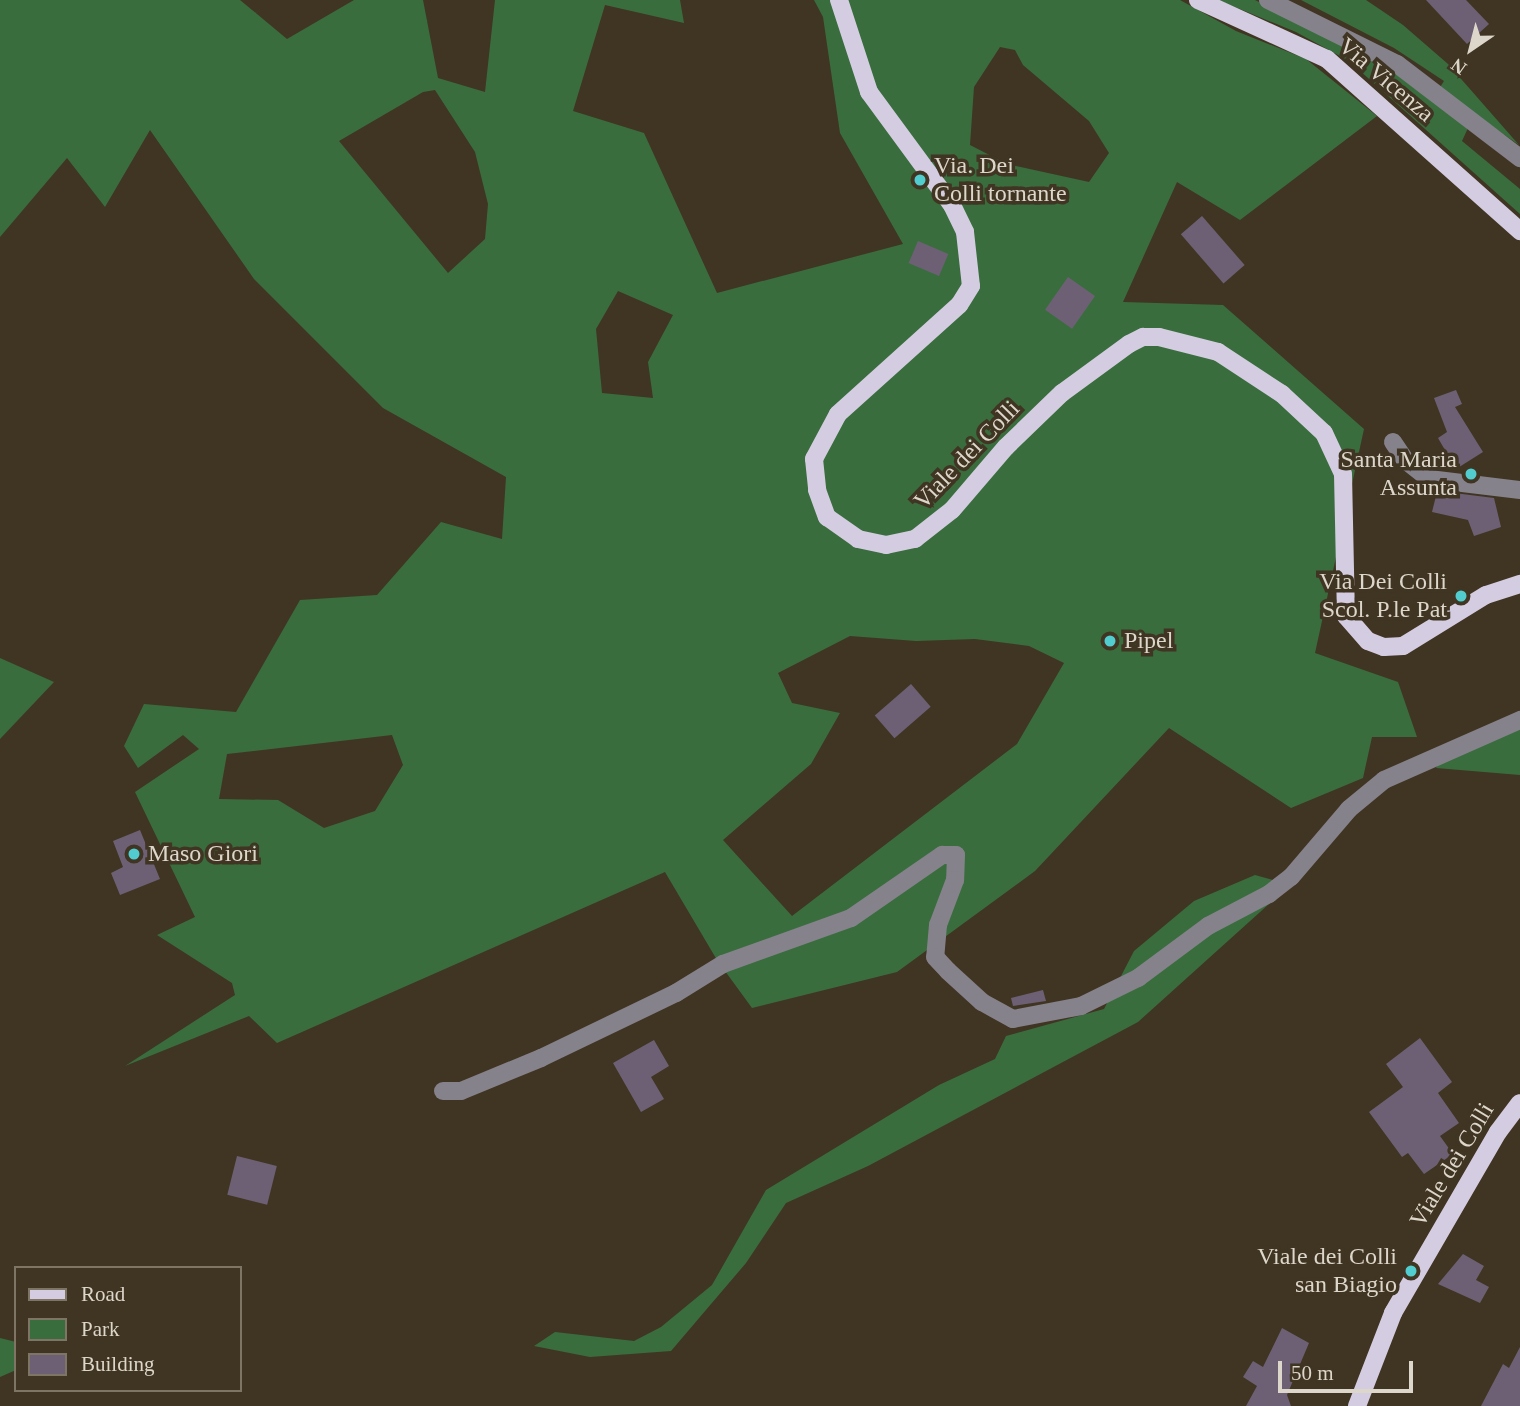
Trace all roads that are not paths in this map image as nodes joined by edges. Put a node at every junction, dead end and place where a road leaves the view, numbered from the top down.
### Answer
1 (839, 0) edge
2 (1198, 0) edge
3 (1268, 0) edge
4 (1520, 158) edge
5 (1520, 231) edge
6 (1393, 442) dead end
7 (1520, 490) edge
8 (1520, 584) edge
9 (1520, 720) edge
10 (443, 1091) dead end
11 (1520, 1103) edge
12 (1357, 1406) edge

1 - 8 main road, Viale dei Colli
2 - 5 main road, Via Vicenza
3 - 4 street
6 - 7 street
9 - 10 street
11 - 12 main road, Viale dei Colli

